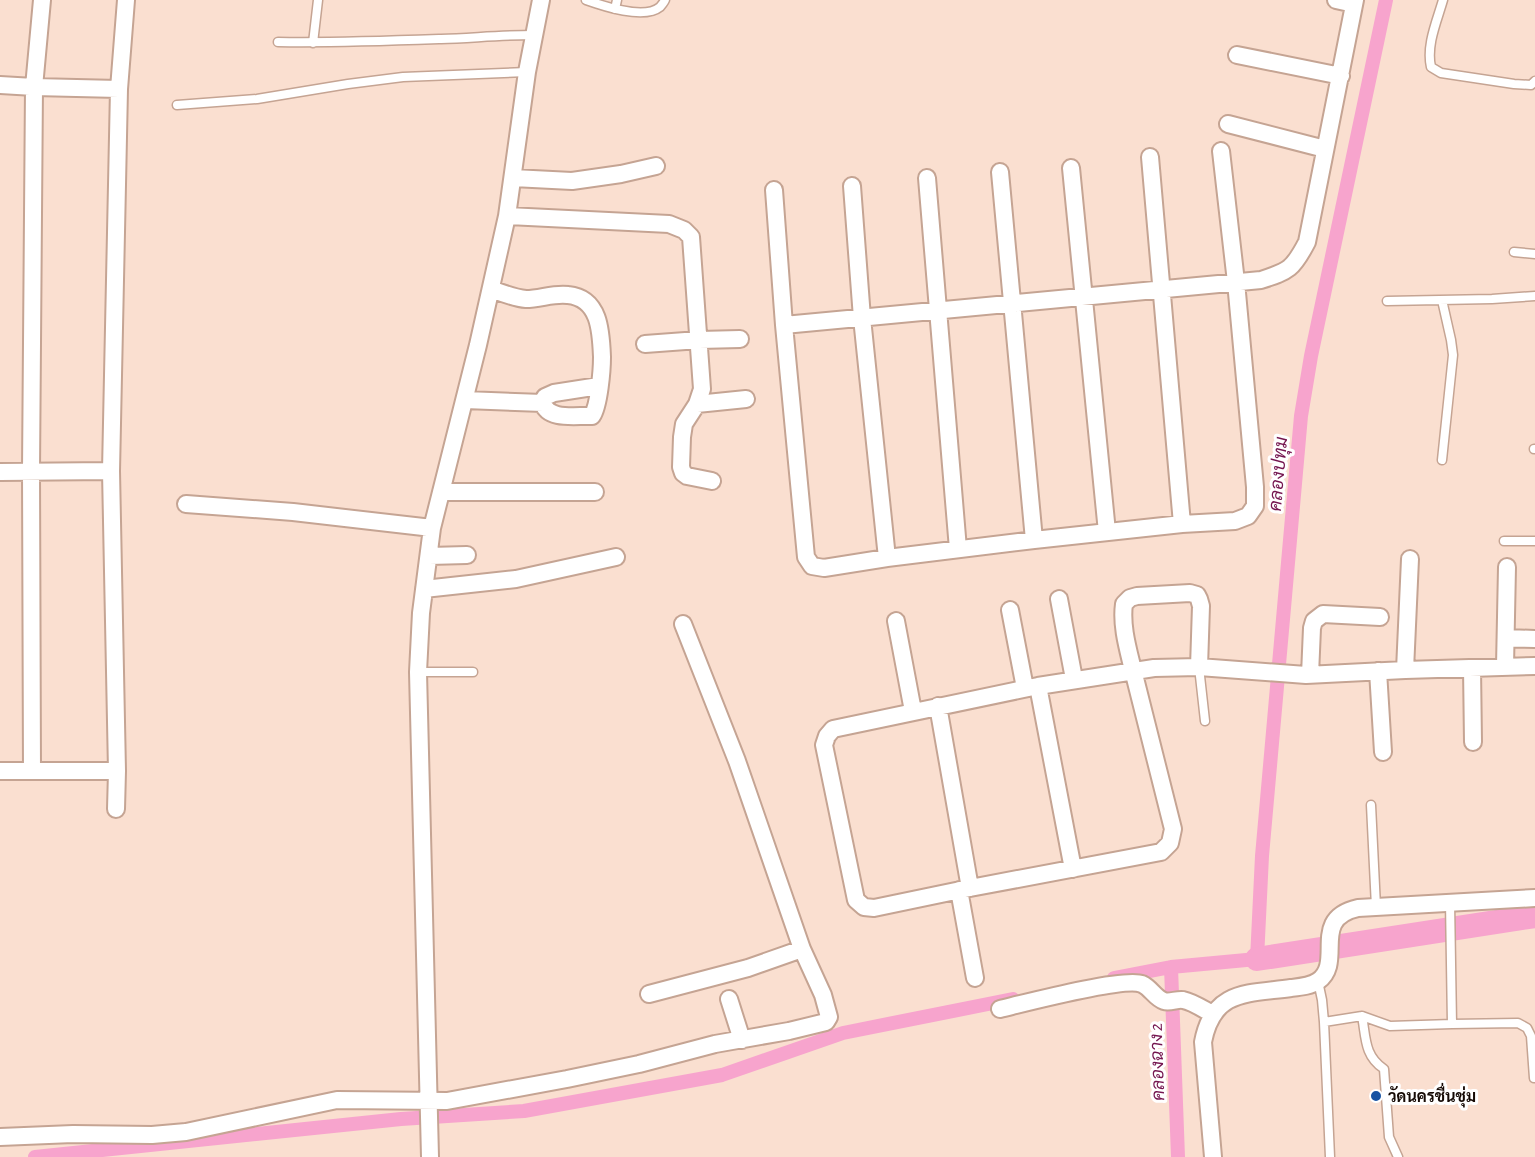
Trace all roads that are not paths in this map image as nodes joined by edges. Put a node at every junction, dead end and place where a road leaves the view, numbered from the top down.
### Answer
1 (42, 0) edge
2 (126, 0) edge
3 (318, 0) edge
4 (541, 0) edge
5 (586, 0) edge
6 (617, 0) edge
7 (665, 0) edge
8 (1336, 0) edge
9 (1443, 0) edge
10 (1354, 2) edge
11 (615, 9) junction
12 (533, 35) junction
13 (278, 42) dead end
14 (313, 43) junction
15 (1237, 55) dead end
16 (526, 72) junction
17 (1341, 76) junction
18 (1535, 81) edge
19 (0, 85) edge
20 (34, 87) junction
21 (120, 89) junction
22 (177, 105) dead end
23 (1228, 124) dead end
24 (1325, 149) junction
25 (1221, 151) dead end
26 (1150, 157) dead end
27 (656, 166) dead end
28 (1071, 168) dead end
29 (1000, 172) dead end
30 (513, 178) junction
31 (927, 178) dead end
32 (852, 186) dead end
33 (774, 190) dead end
34 (507, 216) junction
35 (1514, 252) dead end
36 (1535, 254) edge
37 (1236, 282) junction
38 (490, 289) junction
39 (1161, 289) junction
40 (1535, 296) edge
41 (1083, 297) junction
42 (1442, 300) junction
43 (1387, 301) dead end
44 (1012, 303) junction
45 (937, 311) junction
46 (862, 318) junction
47 (784, 325) junction
48 (740, 339) dead end
49 (699, 340) junction
50 (645, 344) dead end
51 (599, 386) junction
52 (746, 399) dead end
53 (465, 400) junction
54 (543, 403) junction
55 (697, 404) junction
56 (1442, 460) dead end
57 (31, 471) junction
58 (111, 471) junction
59 (0, 472) edge
60 (712, 482) dead end
61 (441, 492) junction
62 (595, 492) dead end
63 (186, 504) dead end
64 (1182, 524) junction
65 (432, 528) junction
66 (1107, 532) junction
67 (1034, 540) junction
68 (1504, 541) dead end
69 (1535, 542) edge
70 (958, 549) junction
71 (466, 555) dead end
72 (429, 556) junction
73 (616, 557) dead end
74 (887, 558) junction
75 (1410, 559) dead end
76 (1507, 567) dead end
77 (424, 589) junction
78 (1059, 599) dead end
79 (1010, 610) dead end
80 (1380, 617) dead end
81 (896, 621) dead end
82 (683, 624) dead end
83 (1506, 638) junction
84 (1535, 639) edge
85 (1505, 666) junction
86 (1535, 666) edge
87 (1199, 667) junction
88 (1472, 668) junction
89 (1133, 670) junction
90 (1405, 670) junction
91 (1378, 671) junction
92 (418, 672) junction
93 (473, 672) dead end
94 (1308, 675) junction
95 (1074, 680) junction
96 (1032, 687) junction
97 (938, 706) junction
98 (913, 711) junction
99 (1205, 722) dead end
100 (1473, 742) dead end
101 (1383, 752) dead end
102 (0, 771) edge
103 (32, 771) junction
104 (117, 771) junction
105 (1371, 806) dead end
106 (116, 809) dead end
107 (1073, 869) junction
108 (964, 889) junction
109 (1535, 898) edge
110 (1450, 902) junction
111 (1376, 907) junction
112 (802, 949) junction
113 (975, 978) dead end
114 (1318, 981) junction
115 (649, 994) dead end
116 (729, 999) dead end
117 (1000, 1009) dead end
118 (1212, 1014) junction
119 (1362, 1016) junction
120 (1324, 1022) junction
121 (1452, 1024) junction
122 (742, 1040) junction
123 (1534, 1078) edge
124 (429, 1112) junction
125 (0, 1137) edge
126 (430, 1157) edge
127 (1213, 1157) edge
128 (1330, 1157) edge
129 (1398, 1157) edge

1 - 20 street
2 - 21 street
3 - 14 lane
4 - 12 street
5 - 11 lane
6 - 11 lane
7 - 11 lane
8 - 10 street
9 - 18 lane
10 - 17 street
12 - 14 lane
12 - 16 street
13 - 14 lane
15 - 17 street
16 - 22 lane
16 - 30 street
17 - 24 street
19 - 20 street
20 - 21 street
20 - 57 street
21 - 58 street
23 - 24 street
24 - 37 street
25 - 37 street
26 - 39 street
27 - 30 street
28 - 41 street
29 - 44 street
30 - 34 street
31 - 45 street
32 - 46 street
33 - 47 street
34 - 38 street
34 - 49 street
35 - 36 lane
37 - 39 street
37 - 64 street
38 - 51 street
38 - 53 street
39 - 41 street
39 - 64 street
40 - 42 lane
41 - 44 street
41 - 66 street
42 - 43 lane
42 - 56 lane
44 - 45 street
44 - 67 street
45 - 46 street
45 - 70 street
46 - 47 street
46 - 74 street
47 - 74 street
48 - 49 street
49 - 50 street
49 - 55 street
51 - 54 street
51 - 54 street
52 - 55 street
53 - 54 street
53 - 61 street
55 - 60 street
57 - 58 street
57 - 59 street
57 - 103 street
58 - 104 street
61 - 62 street
61 - 65 street
63 - 65 street
64 - 66 street
65 - 72 street
66 - 67 street
67 - 70 street
68 - 69 lane
70 - 74 street
71 - 72 street
72 - 77 street
73 - 77 street
75 - 90 street
76 - 83 street
77 - 92 street
78 - 95 street
79 - 96 street
80 - 94 street
81 - 98 street
82 - 112 street
83 - 84 street
83 - 85 street
85 - 86 street
85 - 88 street
87 - 89 street
87 - 89 street
87 - 94 street
87 - 99 lane
88 - 90 street
88 - 100 street
89 - 95 street
89 - 107 street
90 - 91 street
91 - 94 street
91 - 101 street
92 - 93 lane
92 - 124 street
95 - 96 street
96 - 97 street
96 - 107 street
97 - 98 street
97 - 108 street
98 - 108 street
102 - 103 street
103 - 104 street
104 - 106 street
105 - 111 lane
107 - 108 street
108 - 113 street
109 - 110 street
110 - 111 street
110 - 121 lane
111 - 114 street
112 - 115 street
112 - 122 street
114 - 118 street
114 - 120 lane
116 - 122 street
117 - 118 street
118 - 127 street
119 - 120 lane
119 - 121 lane
119 - 129 lane
120 - 128 lane
121 - 123 lane
122 - 124 street
124 - 125 street
124 - 126 street

